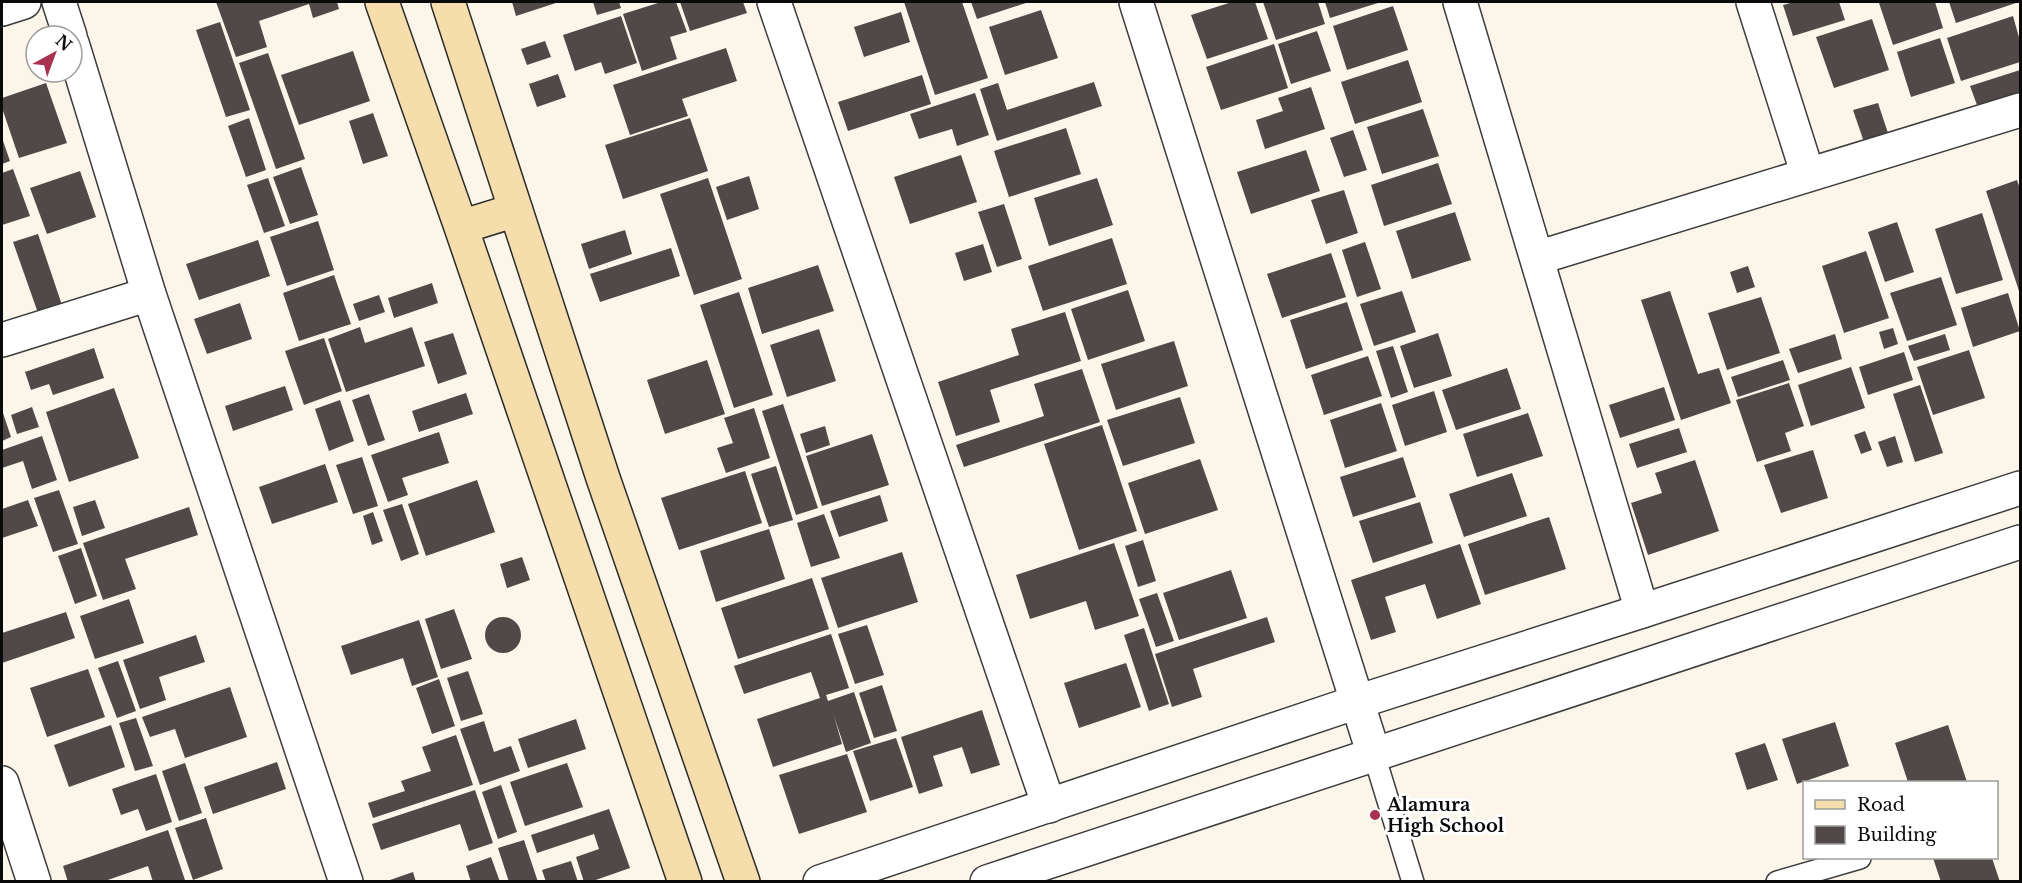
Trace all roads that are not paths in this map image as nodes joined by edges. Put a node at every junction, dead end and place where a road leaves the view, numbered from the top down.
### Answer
1 (24, 2) edge
2 (60, 2) edge
3 (382, 2) edge
4 (448, 2) edge
5 (774, 2) edge
6 (1136, 2) edge
7 (1460, 2) edge
8 (1753, 2) edge
9 (2, 9) edge
10 (66, 24) edge
11 (84, 82) edge
12 (2020, 110) edge
13 (1808, 175) junction
14 (516, 210) junction
15 (461, 227) junction
16 (1537, 258) junction
17 (149, 294) junction
18 (2, 340) edge
19 (2020, 488) edge
20 (2020, 542) edge
21 (1642, 611) junction
22 (1357, 702) junction
23 (1374, 755) junction
24 (2, 783) edge
25 (1049, 806) junction
26 (1857, 859) edge
27 (34, 882) edge
28 (346, 882) edge
29 (685, 882) edge
30 (743, 882) edge
31 (820, 882) edge
32 (987, 882) edge
33 (1413, 882) edge
34 (1777, 882) edge

1 - 9 street
2 - 10 street
3 - 15 main road
4 - 14 main road
5 - 25 street
6 - 22 street
7 - 16 street
8 - 13 street
11 - 17 street
12 - 13 street
13 - 16 street
14 - 15 main road
14 - 30 main road
15 - 29 main road
16 - 21 street
17 - 18 street
17 - 28 street
19 - 21 street
20 - 23 street
21 - 22 street
22 - 23 street
22 - 25 street
23 - 32 street
23 - 33 lane
24 - 27 street
25 - 31 street
26 - 34 lane

